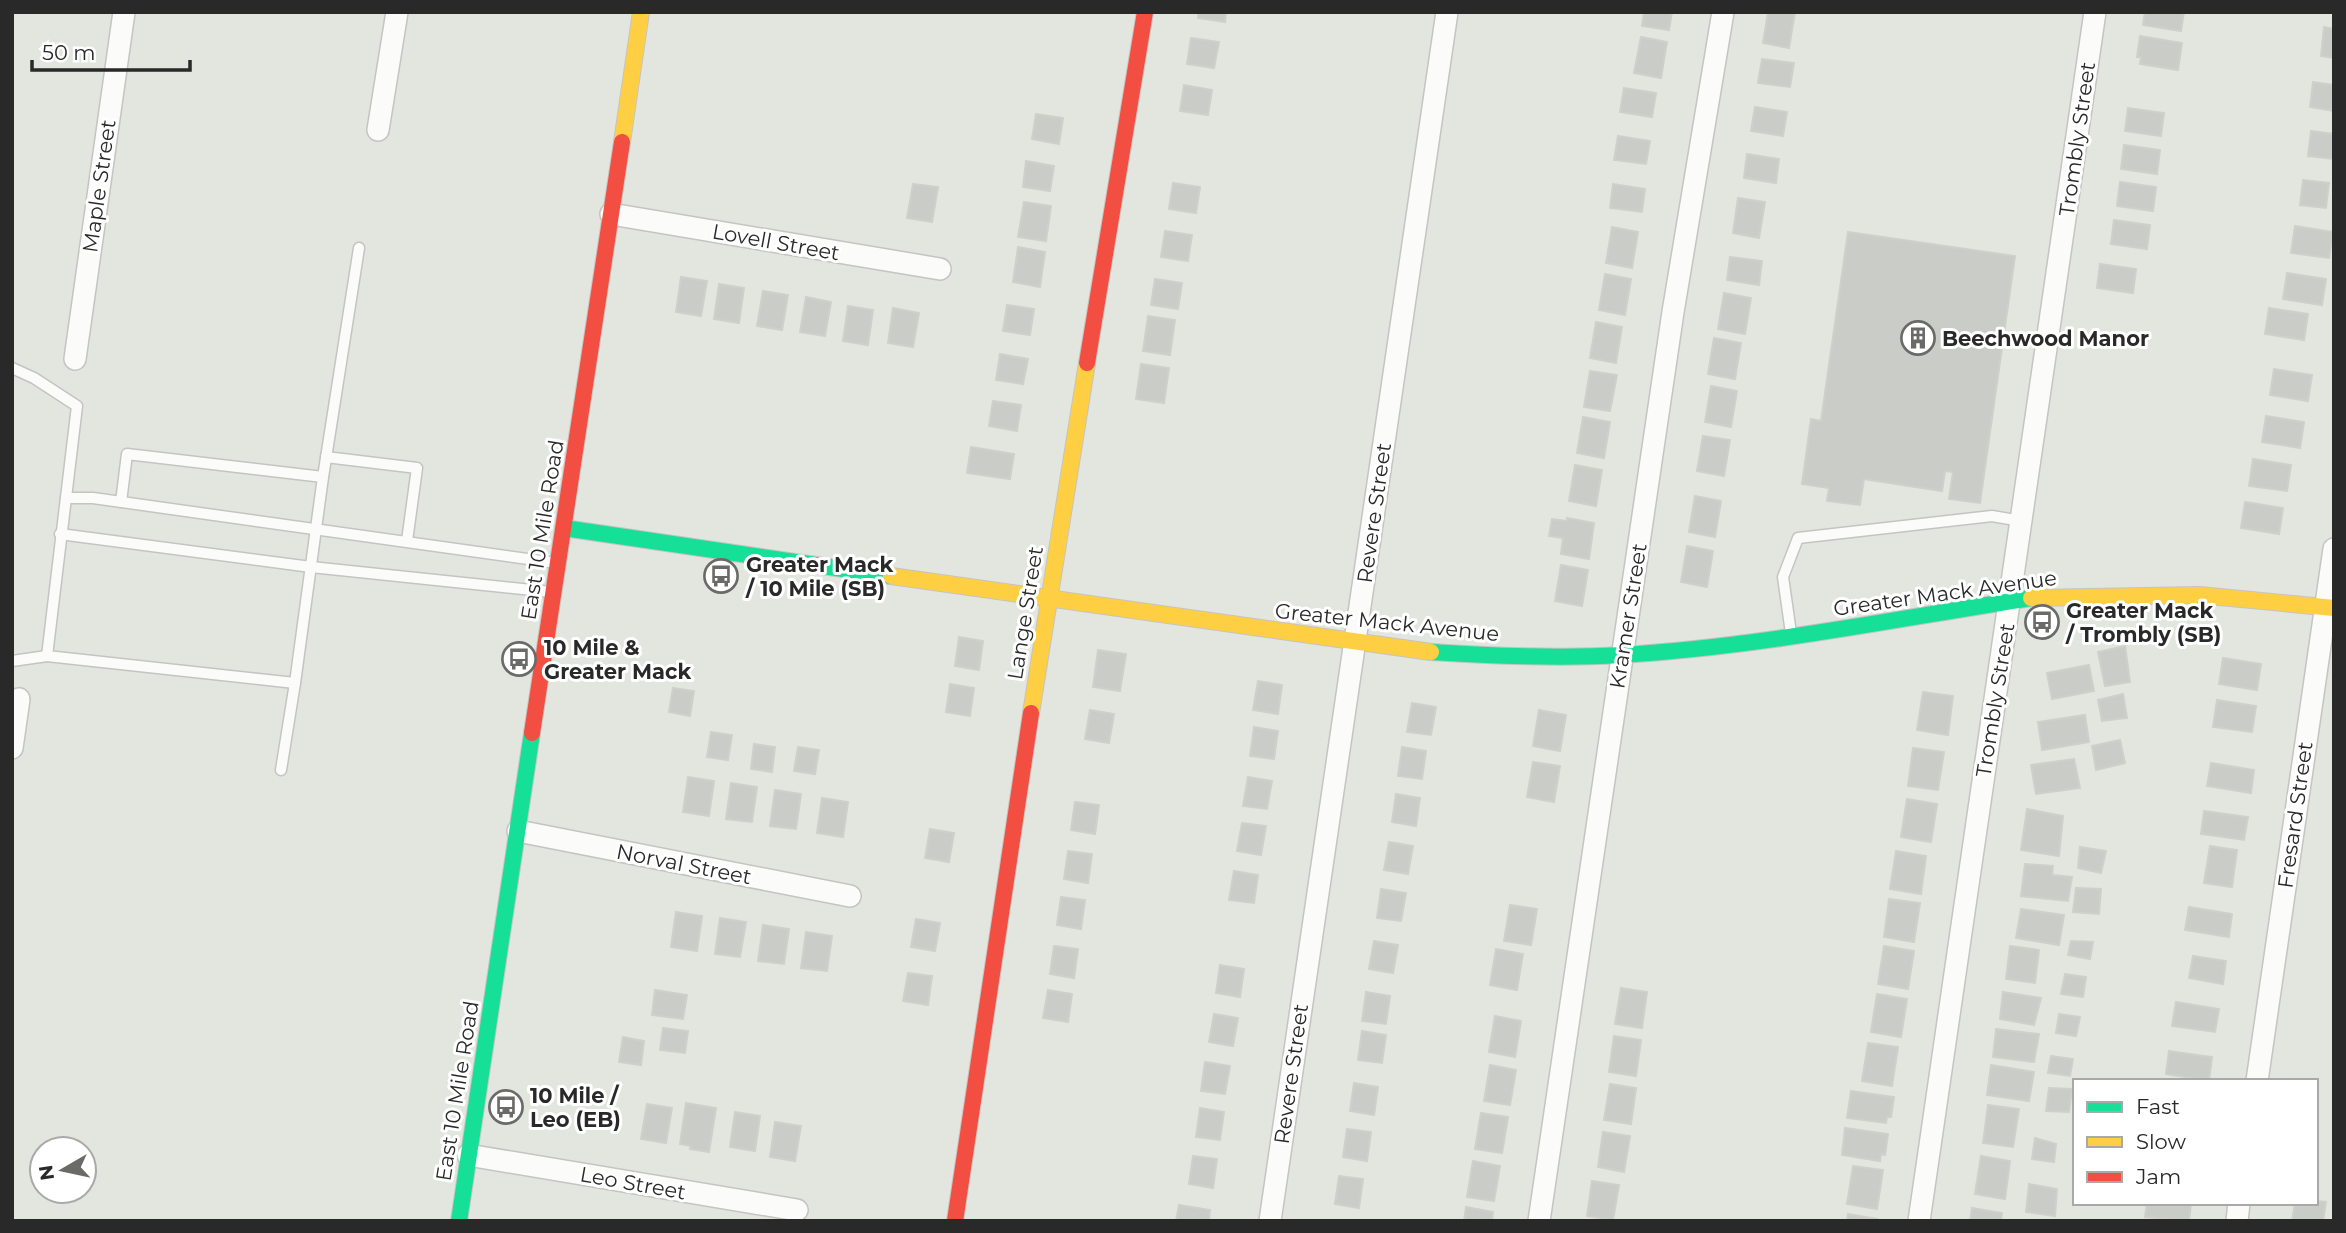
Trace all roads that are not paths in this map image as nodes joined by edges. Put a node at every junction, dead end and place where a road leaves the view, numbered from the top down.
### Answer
1 (124, 12) edge
2 (397, 12) edge
3 (641, 12) edge
4 (1145, 12) edge
5 (1447, 12) edge
6 (1723, 12) edge
7 (2095, 12) edge
8 (378, 131) dead end
9 (611, 214) junction
10 (359, 248) dead end
11 (940, 269) dead end
12 (75, 359) dead end
13 (12, 368) edge
14 (326, 457) junction
15 (323, 477) junction
16 (66, 498) junction
17 (121, 502) junction
18 (2021, 521) junction
19 (317, 528) junction
20 (564, 528) junction
21 (60, 534) junction
22 (407, 541) junction
23 (2334, 549) edge
24 (558, 564) junction
25 (311, 566) junction
26 (554, 592) junction
27 (1048, 598) junction
28 (2011, 602) junction
29 (2330, 608) edge
30 (1791, 636) junction
31 (1354, 643) junction
32 (1622, 655) junction
33 (47, 656) junction
34 (12, 662) edge
35 (295, 683) junction
36 (19, 699) dead end
37 (12, 748) edge
38 (281, 770) dead end
39 (518, 831) junction
40 (850, 896) dead end
41 (2257, 1079) edge
42 (468, 1155) junction
43 (797, 1210) dead end
44 (459, 1221) edge
45 (956, 1221) edge
46 (1270, 1221) edge
47 (1539, 1221) edge
48 (1919, 1221) edge

1 - 12 street, Maple Street
2 - 8 street
3 - 9 street, East 10 Mile Road
4 - 27 street, Lange Street
5 - 31 street, Revere Street
6 - 32 street, Kramer Street
7 - 18 street, Trombly Street
9 - 11 street, Lovell Street
9 - 20 street, East 10 Mile Road
10 - 14 lane
13 - 16 lane
14 - 15 lane
14 - 22 lane
15 - 17 lane
15 - 19 lane
16 - 17 lane
16 - 21 lane
17 - 19 lane
18 - 28 street, Trombly Street
18 - 30 lane
19 - 22 lane
19 - 25 lane
20 - 24 street, East 10 Mile Road
20 - 27 street, Greater Mack Avenue
21 - 25 lane
21 - 33 lane
22 - 24 lane
23 - 29 street, Fresard Street
24 - 26 street, East 10 Mile Road
25 - 26 lane
25 - 35 lane
26 - 39 street, East 10 Mile Road
27 - 31 street, Greater Mack Avenue
27 - 45 street, Lange Street
28 - 29 street, Greater Mack Avenue
28 - 30 street, Greater Mack Avenue
28 - 48 street, Trombly Street
29 - 41 street, Fresard Street
30 - 32 street, Greater Mack Avenue
31 - 32 street, Greater Mack Avenue
31 - 46 street, Revere Street
32 - 47 street, Kramer Street
33 - 34 lane
33 - 35 lane
35 - 38 lane
36 - 37 street
39 - 40 street, Norval Street
39 - 42 street, East 10 Mile Road
42 - 43 street, Leo Street
42 - 44 street, East 10 Mile Road

